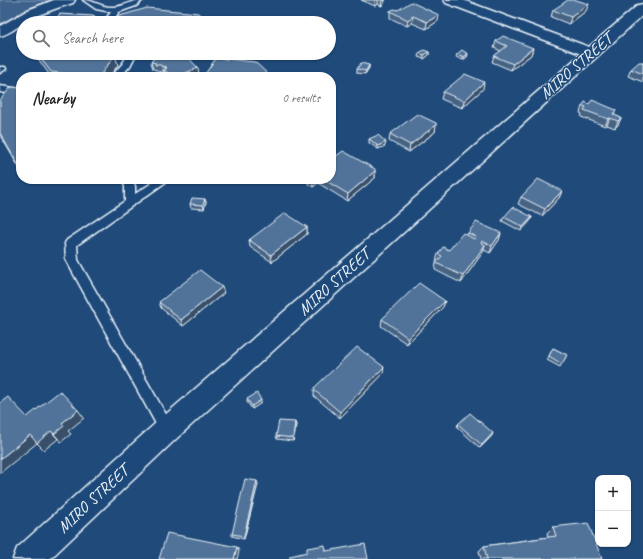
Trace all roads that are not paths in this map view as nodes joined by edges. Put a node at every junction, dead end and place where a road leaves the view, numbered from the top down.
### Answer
1 (68, 0) edge
2 (87, 0) edge
3 (139, 0) edge
4 (451, 0) edge
5 (643, 8) edge
6 (117, 9) junction
7 (27, 16) edge
8 (112, 16) edge
9 (16, 22) edge
10 (0, 32) edge
11 (591, 53) junction
12 (129, 60) edge
13 (120, 72) edge
14 (0, 88) edge
15 (16, 91) edge
16 (129, 184) edge
17 (158, 184) edge
18 (130, 203) junction
19 (167, 430) junction
20 (28, 559) edge

1 - 7 street
2 - 6 lane
3 - 6 lane
4 - 11 street
5 - 11 street, MIRO STREET
6 - 8 lane
9 - 10 street
11 - 19 street, MIRO STREET
12 - 13 lane
14 - 15 lane
16 - 18 lane
17 - 18 lane
18 - 19 lane
19 - 20 street, MIRO STREET

